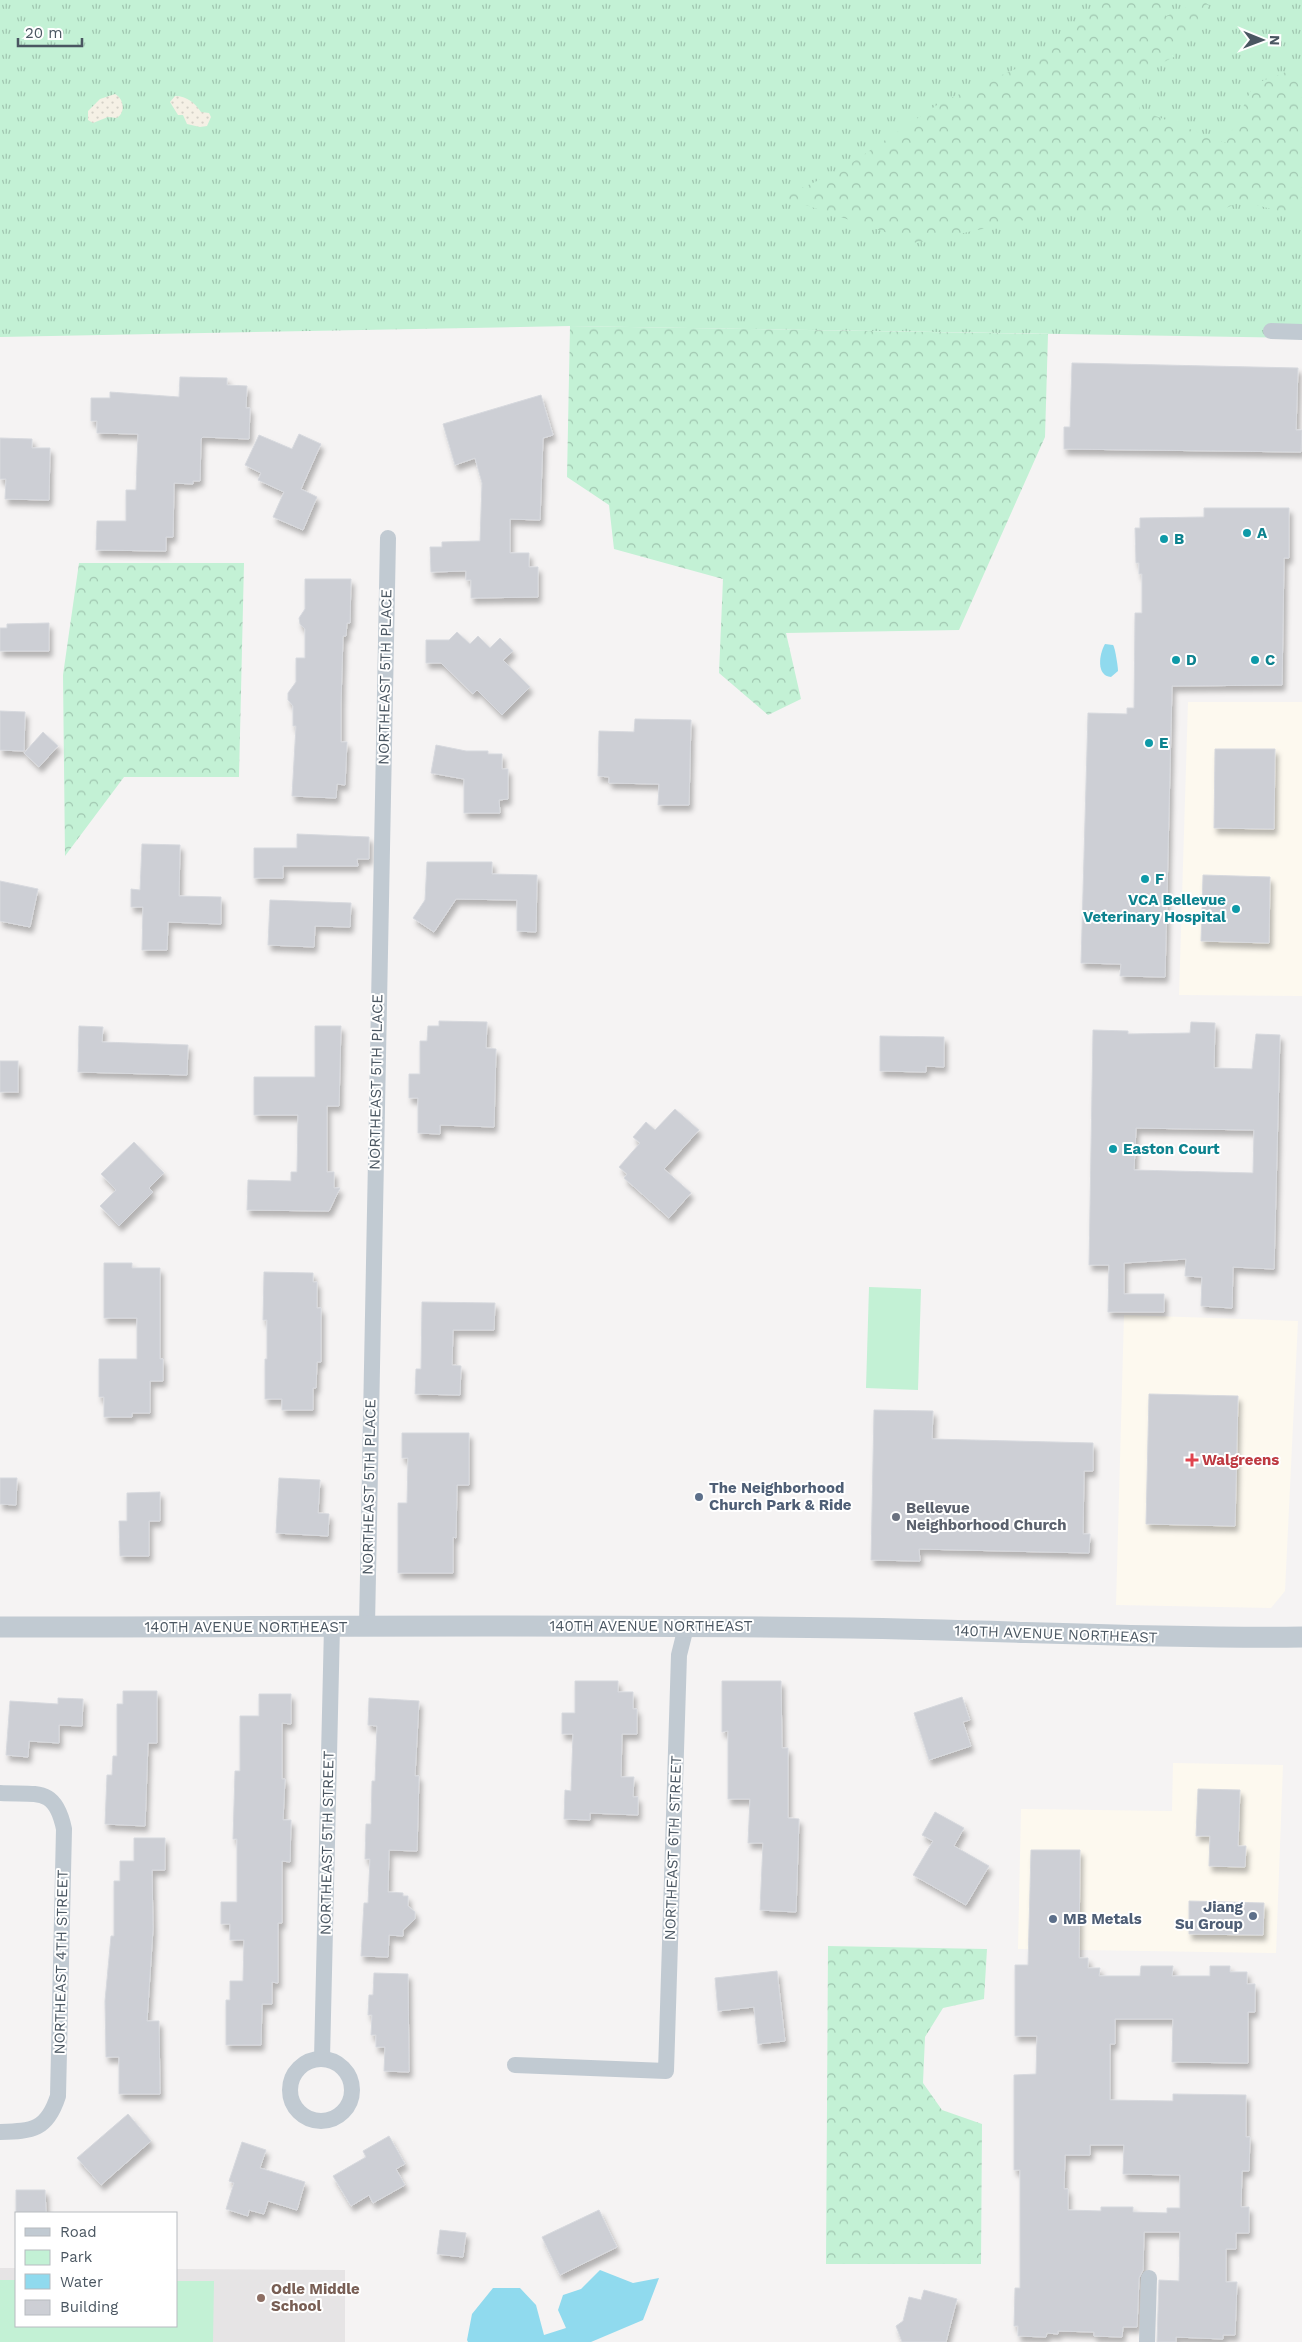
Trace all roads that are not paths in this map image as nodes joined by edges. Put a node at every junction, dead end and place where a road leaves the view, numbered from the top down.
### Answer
1 (1271, 331) dead end
2 (1302, 332) edge
3 (388, 538) dead end
4 (332, 1626) junction
5 (366, 1626) junction
6 (0, 1627) edge
7 (686, 1627) junction
8 (1302, 1637) edge
9 (0, 1793) edge
10 (322, 2059) dead end
11 (515, 2065) dead end
12 (0, 2132) edge
13 (1149, 2278) dead end
14 (1146, 2342) edge

1 - 2 street
3 - 5 street, NORTHEAST 5TH PLACE
4 - 5 street, 140TH AVENUE NORTHEAST
4 - 6 street, 140TH AVENUE NORTHEAST
4 - 10 street, NORTHEAST 5TH STREET
5 - 7 street, 140TH AVENUE NORTHEAST
7 - 8 street, 140TH AVENUE NORTHEAST
7 - 11 street, NORTHEAST 6TH STREET
9 - 12 street, NORTHEAST 4TH STREET
13 - 14 street

